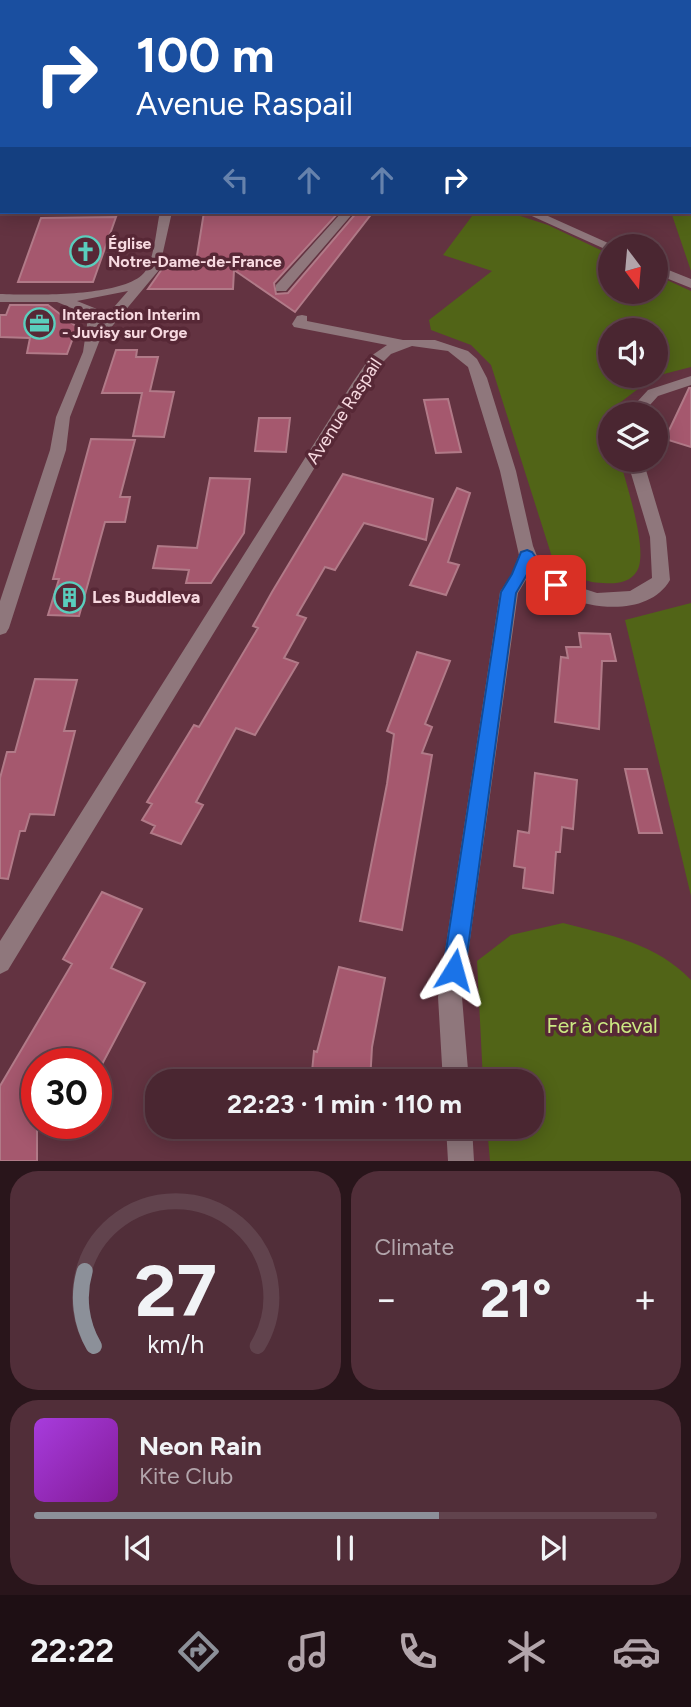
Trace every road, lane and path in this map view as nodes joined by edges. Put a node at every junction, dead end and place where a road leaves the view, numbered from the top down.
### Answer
1 (166, 214) edge
2 (346, 214) edge
3 (540, 214) edge
4 (562, 218) edge
5 (598, 239) edge
6 (668, 274) edge
7 (147, 278) junction
8 (691, 284) edge
9 (281, 288) dead end
10 (0, 298) edge
11 (60, 299) junction
12 (302, 319) dead end
13 (93, 340) junction
14 (399, 343) junction
15 (691, 380) edge
16 (644, 402) edge
17 (639, 472) edge
18 (527, 556) junction
19 (0, 628) edge
20 (0, 962) edge
21 (455, 1069) edge
22 (460, 1139) edge
23 (461, 1161) edge

1 - 7 street
2 - 9 street
3 - 4 street
4 - 5 street
6 - 8 street
7 - 11 street
7 - 13 street
10 - 11 street
11 - 13 street
12 - 14 street
13 - 19 street
14 - 18 street, Avenue Raspail
14 - 20 street, Avenue Raspail
15 - 16 street
17 - 18 street
18 - 21 street
22 - 23 street

